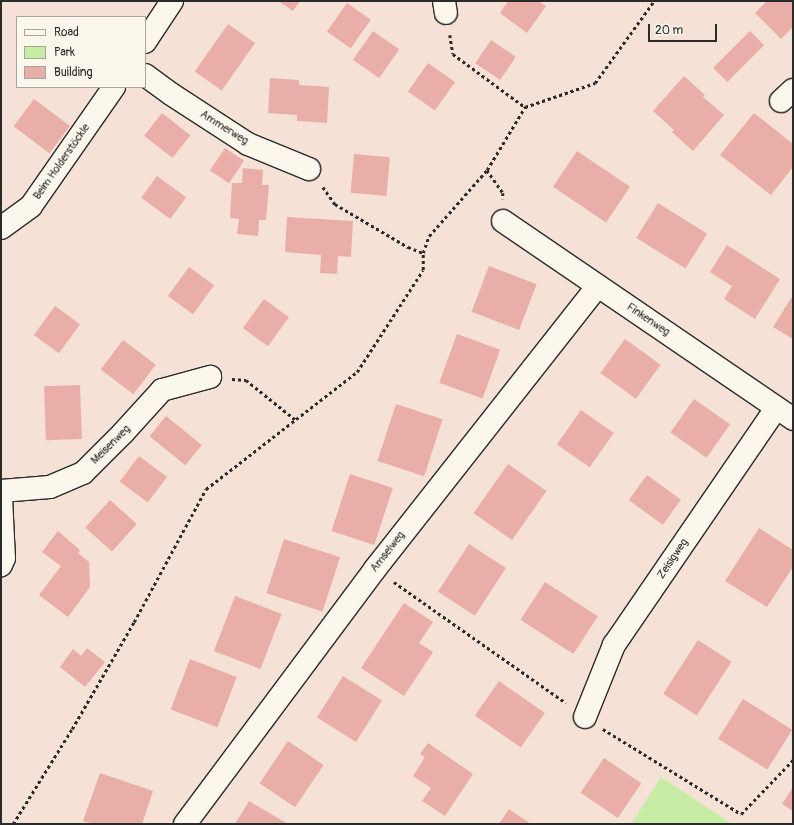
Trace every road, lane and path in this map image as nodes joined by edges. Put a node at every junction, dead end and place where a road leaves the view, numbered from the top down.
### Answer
1 (172, 1) edge
2 (654, 1) edge
3 (445, 7) edge
4 (146, 40) edge
5 (146, 76) edge
6 (113, 88) edge
7 (524, 107) junction
8 (310, 169) joint
9 (487, 170) junction
10 (503, 221) joint
11 (1, 228) edge
12 (423, 253) junction
13 (598, 286) junction
14 (210, 377) joint
15 (785, 414) edge
16 (296, 420) junction
17 (1, 492) edge
18 (1, 497) edge
19 (1, 565) edge
20 (584, 717) dead end
21 (13, 824) edge
22 (185, 824) edge

1 - 4 street
2 - 7 path
3 - 7 path
5 - 8 street, Ammerweg
6 - 11 street, Beim Holderstöckle
7 - 9 path
8 - 12 path
9 - 10 path
9 - 12 path
10 - 13 street, Finkenweg
12 - 16 path
13 - 15 street, Finkenweg
13 - 22 street, Amselweg
14 - 16 path
14 - 17 street, Meisenweg
15 - 20 street, Zeisigweg
16 - 21 path
18 - 19 street

